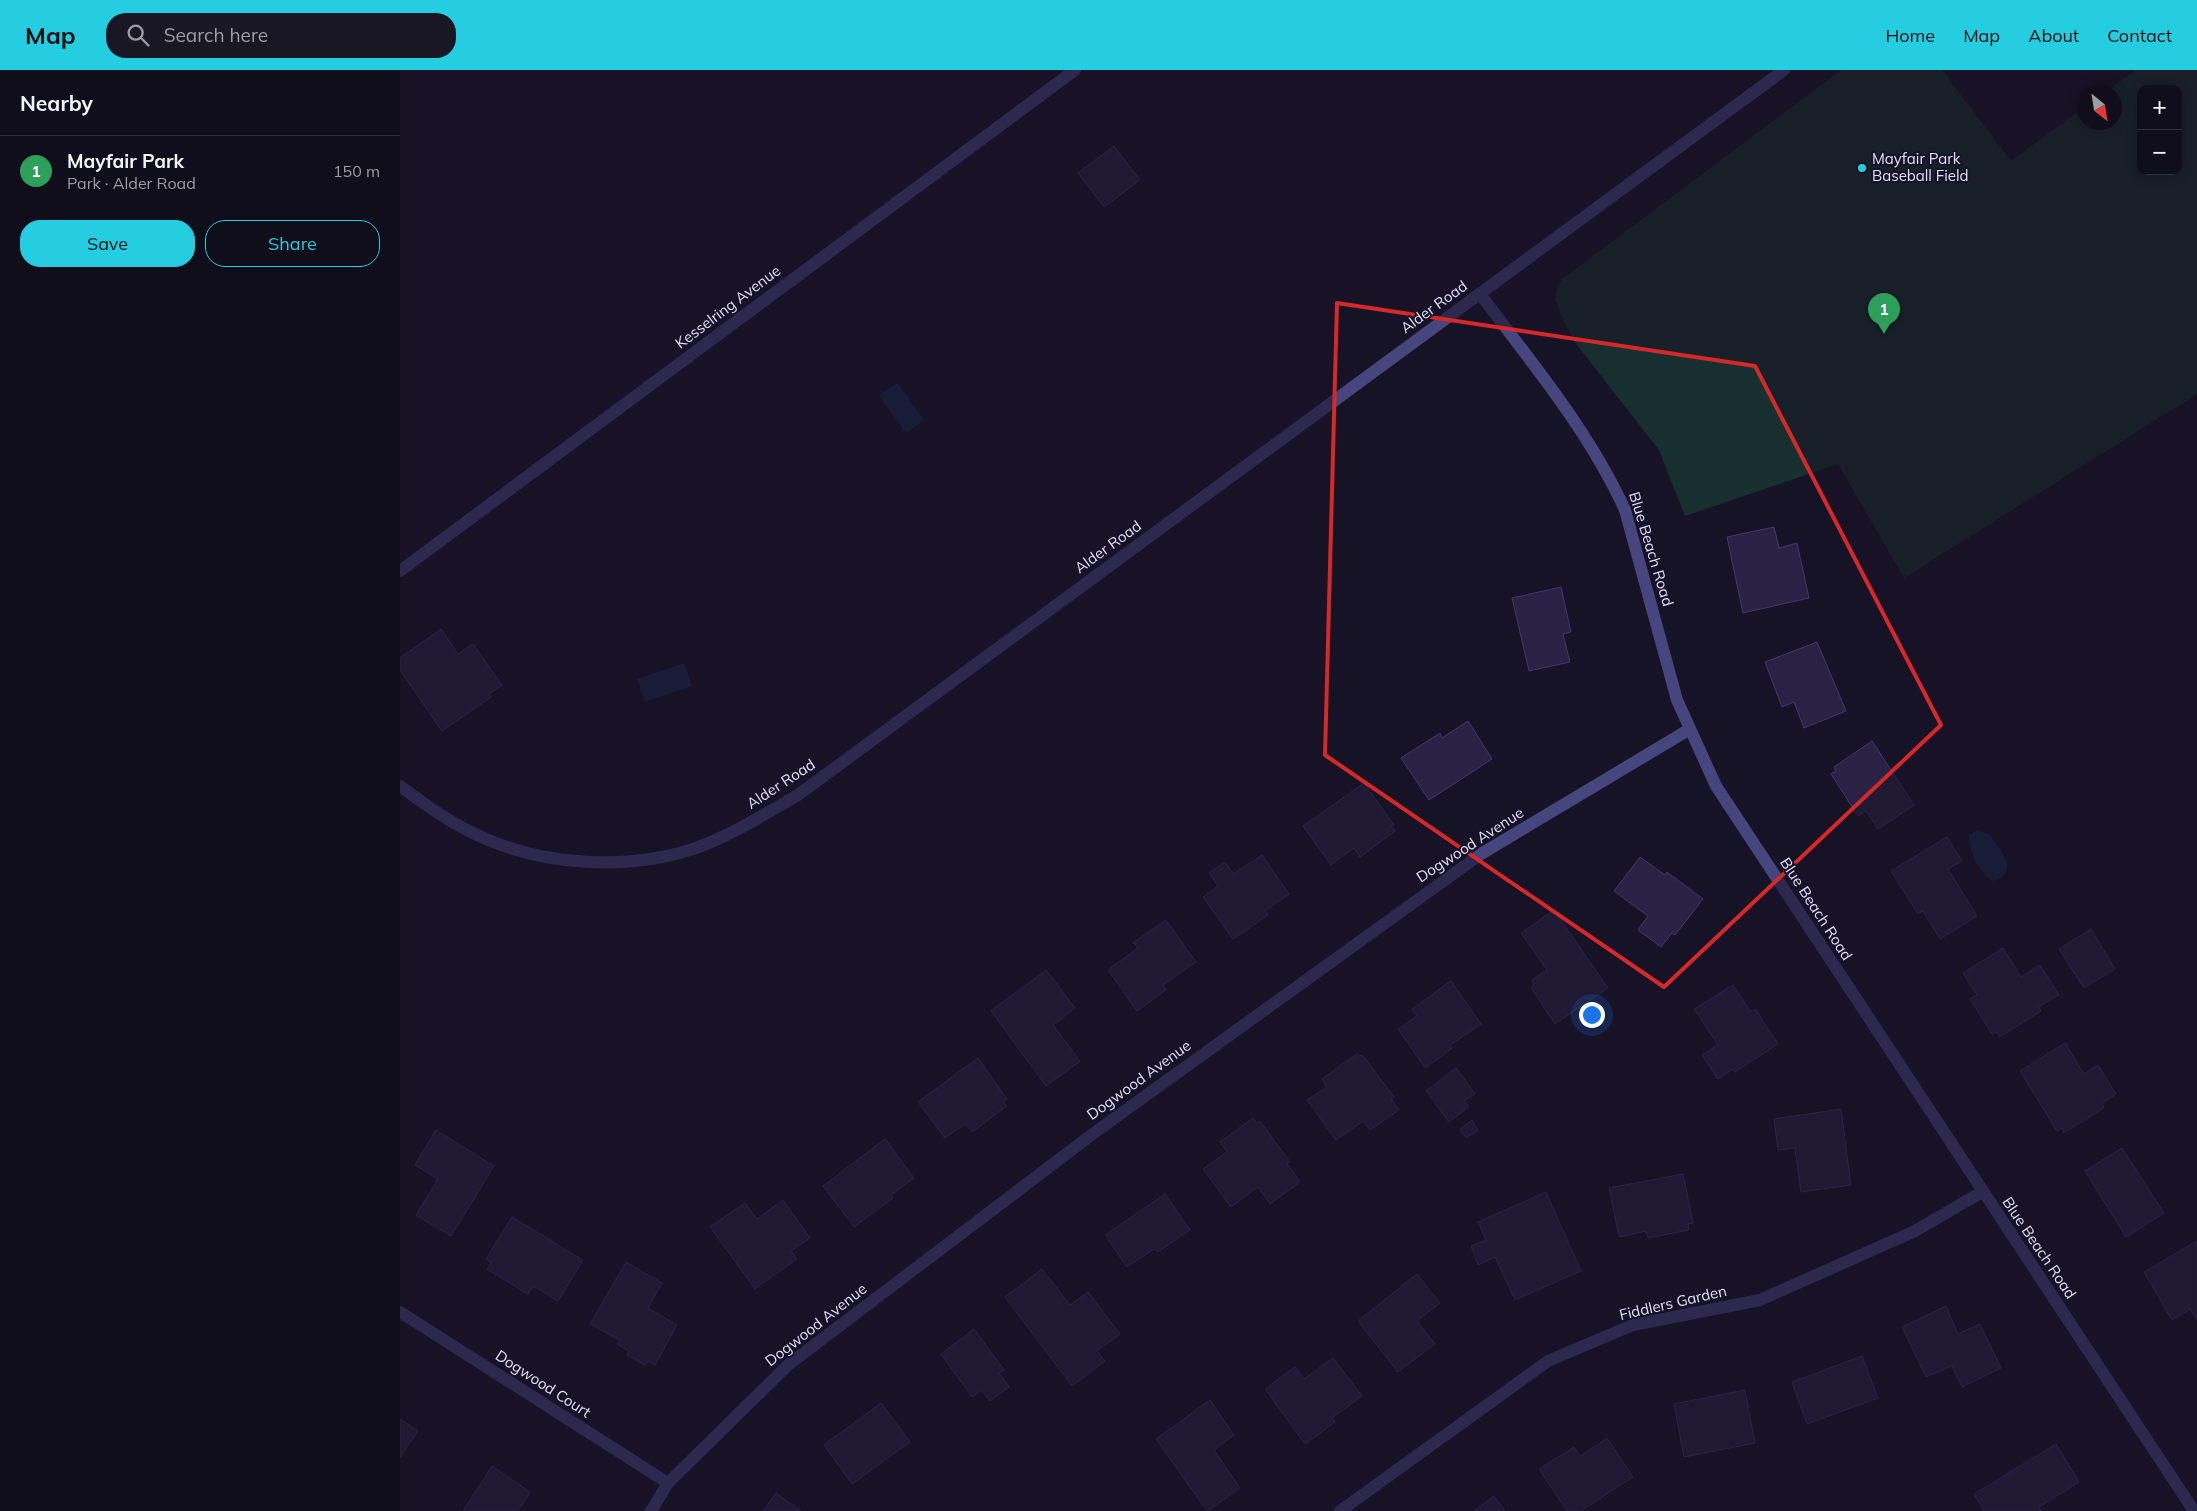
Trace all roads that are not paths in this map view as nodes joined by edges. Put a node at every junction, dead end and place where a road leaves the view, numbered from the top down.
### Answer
1 (1075, 70) edge
2 (1784, 70) edge
3 (1480, 294) junction
4 (400, 571) edge
5 (1690, 729) junction
6 (400, 786) edge
7 (1982, 1192) junction
8 (400, 1312) edge
9 (668, 1483) junction
10 (650, 1511) edge
11 (1340, 1511) edge
12 (2194, 1511) edge

1 - 4 street, Kesselring Avenue
2 - 3 street, Alder Road
3 - 5 street, Blue Beach Road
3 - 6 street, Alder Road
5 - 7 street, Blue Beach Road
5 - 9 street, Dogwood Avenue
7 - 11 street, Fiddlers Garden
7 - 12 street, Blue Beach Road
8 - 9 street, Dogwood Court
9 - 10 street, Dogwood Avenue

